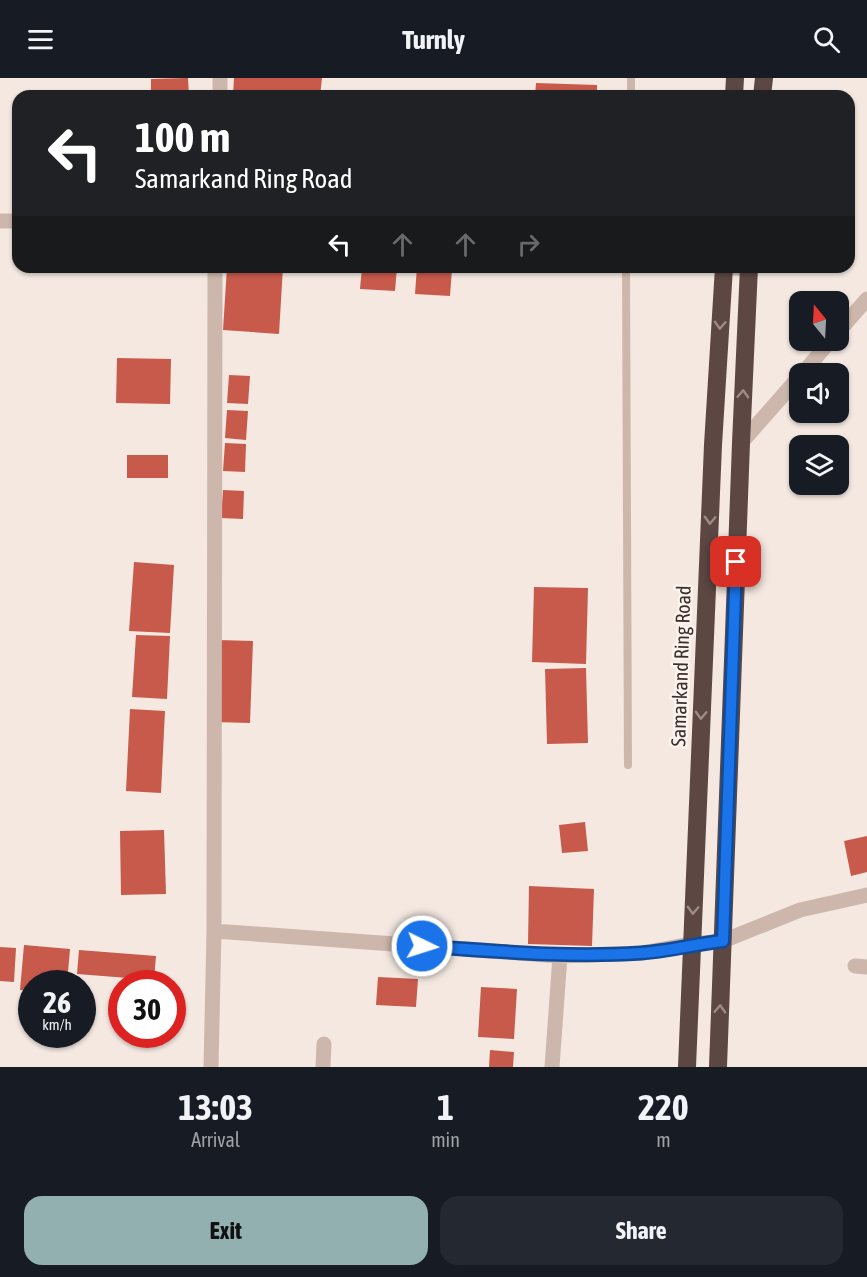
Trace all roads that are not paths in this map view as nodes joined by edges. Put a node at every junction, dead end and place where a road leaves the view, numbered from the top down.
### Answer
1 (216, 273) edge
2 (626, 273) edge
3 (724, 273) edge
4 (749, 273) edge
5 (867, 299) edge
6 (849, 319) edge
7 (822, 351) edge
8 (811, 363) edge
9 (789, 389) edge
10 (741, 443) junction
11 (628, 765) dead end
12 (867, 895) edge
13 (214, 931) junction
14 (723, 941) junction
15 (692, 944) junction
16 (560, 956) junction
17 (324, 1044) dead end
18 (211, 1067) edge
19 (323, 1067) edge
20 (552, 1067) edge
21 (687, 1067) edge
22 (718, 1067) edge

1 - 13 street
2 - 11 lane
3 -> 15 highway, Samarkand Ring Road
10 -> 4 highway
5 - 6 street
7 - 8 street
9 - 10 street
10 - 14 highway
12 - 14 street
13 - 16 street
13 - 18 street
14 - 15 street
22 -> 14 highway
15 - 16 street
15 - 21 highway, Samarkand Ring Road
16 - 20 street
17 - 19 street

